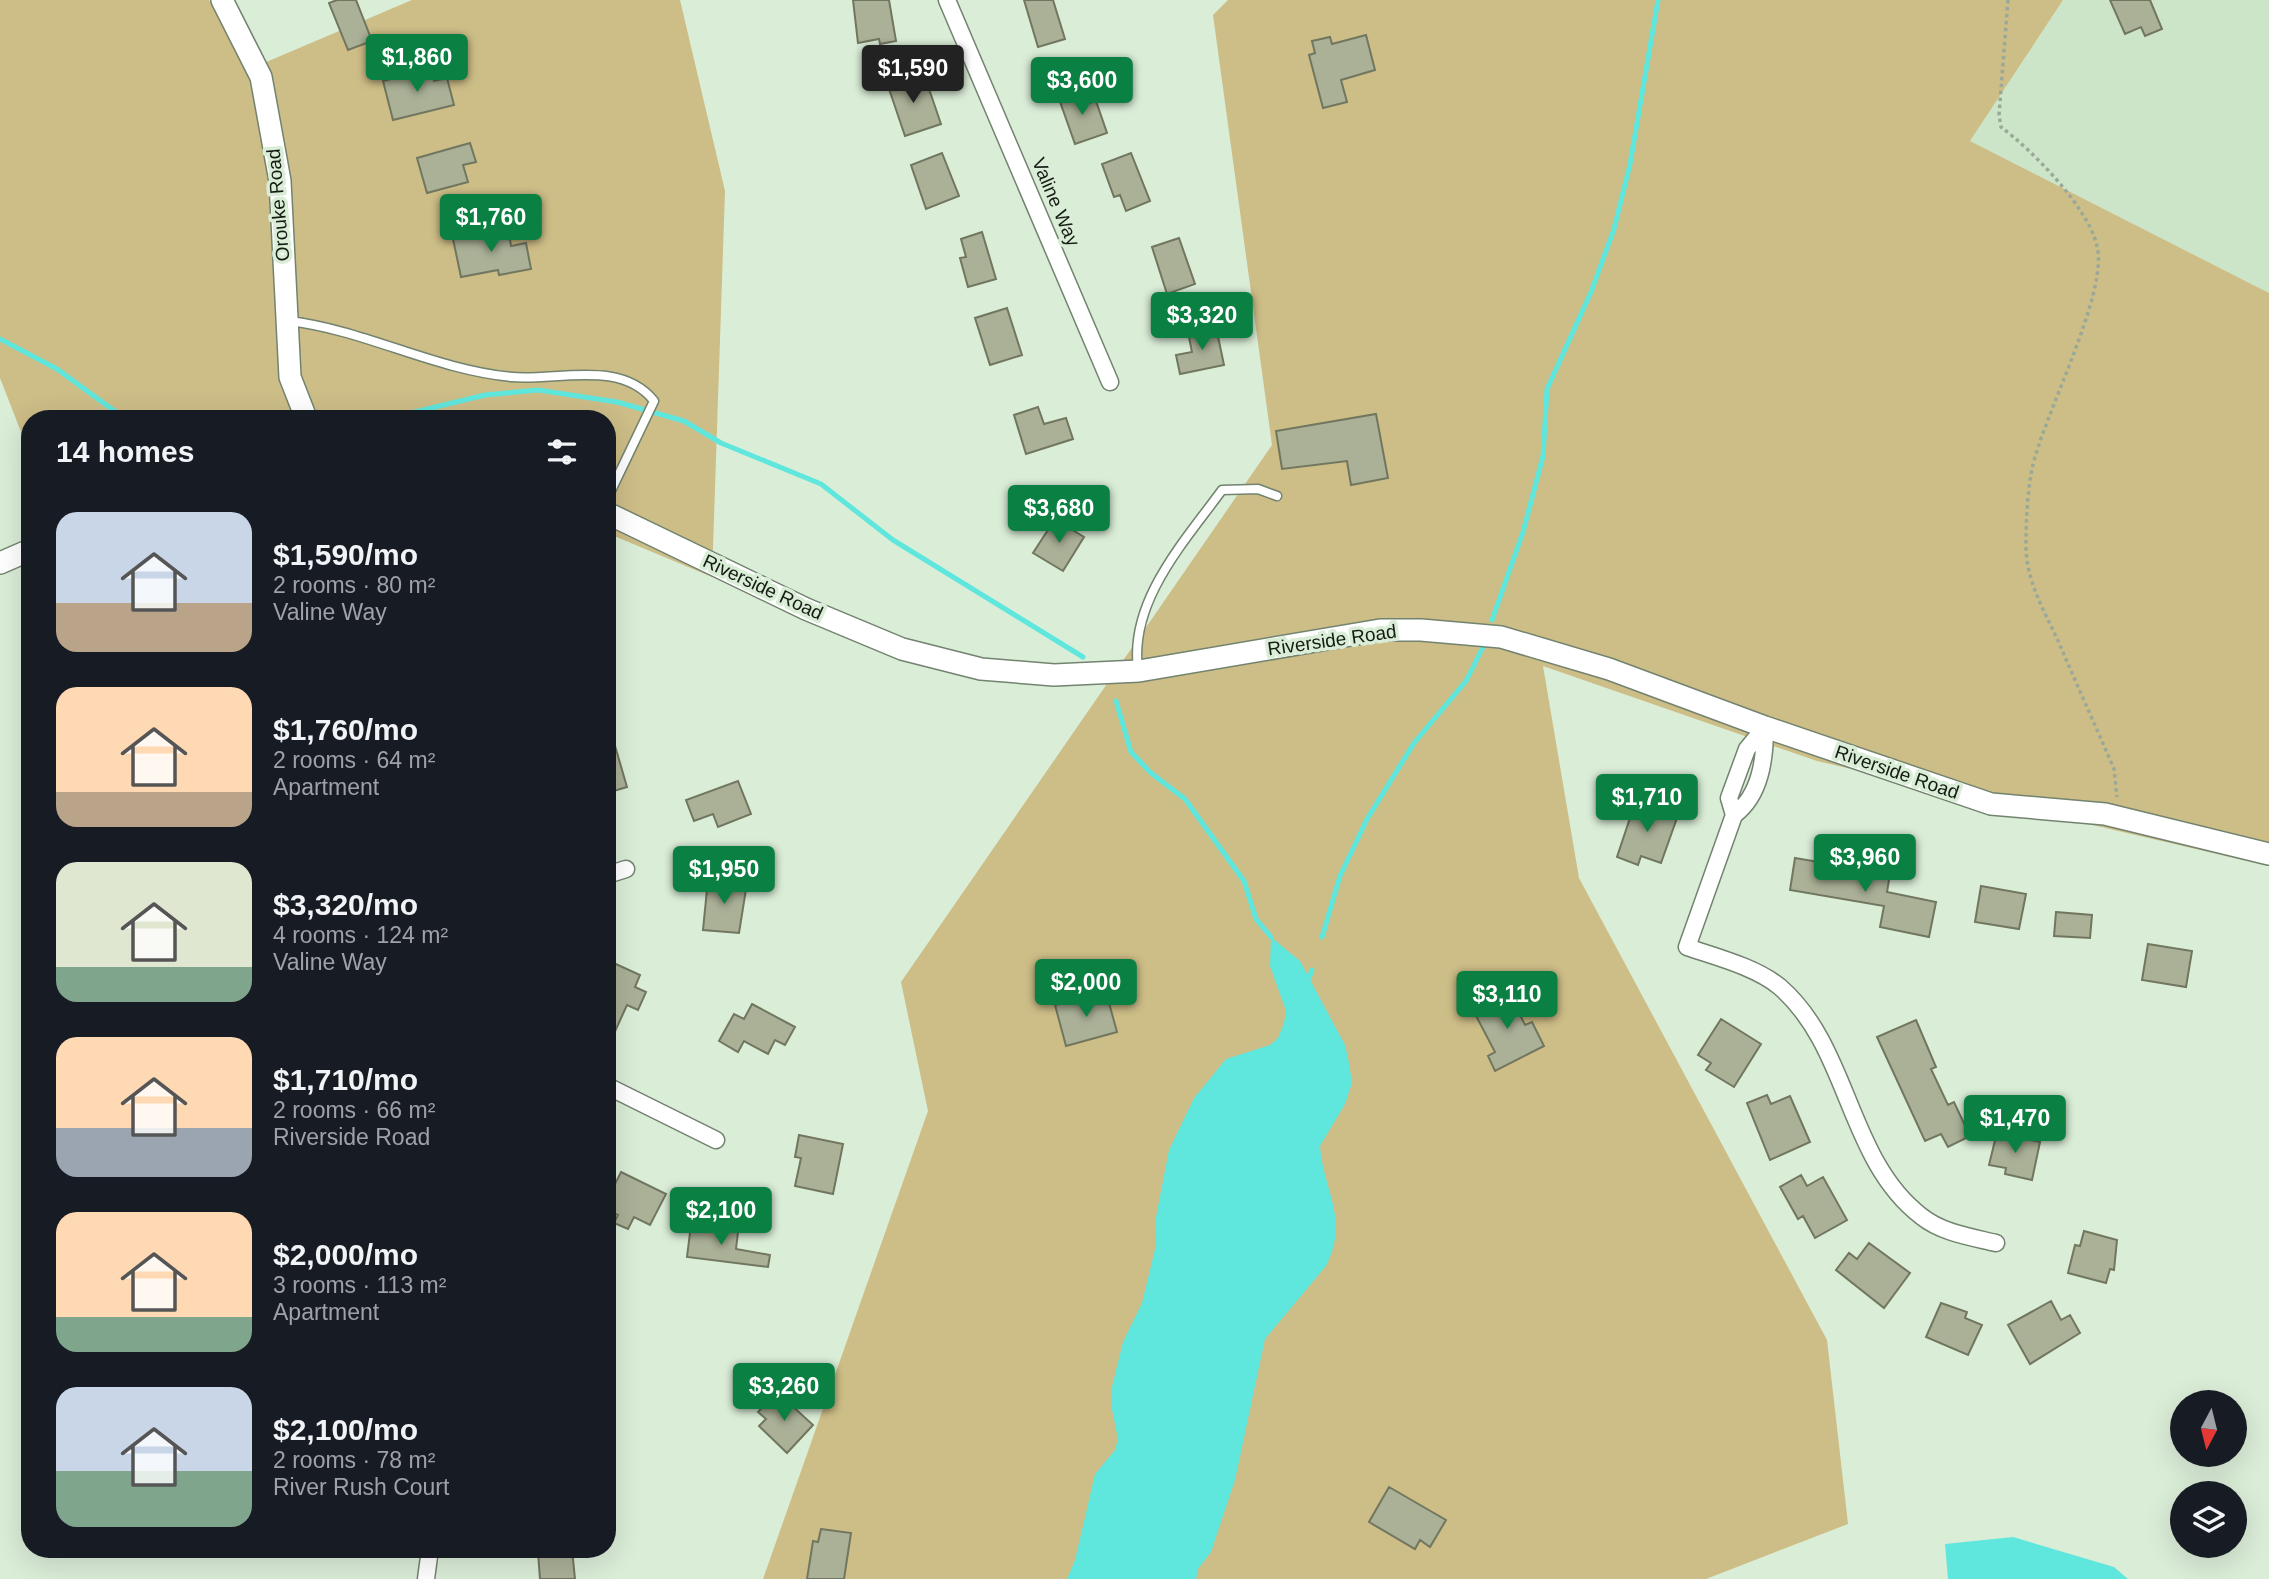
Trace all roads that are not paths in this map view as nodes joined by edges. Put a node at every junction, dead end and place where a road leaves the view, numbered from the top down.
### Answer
1 (222, 0) edge
2 (947, 0) edge
3 (286, 321) junction
4 (1110, 382) dead end
5 (303, 410) edge
6 (616, 480) edge
7 (1277, 496) dead end
8 (616, 517) edge
9 (21, 554) edge
10 (0, 563) edge
11 (1139, 671) junction
12 (1765, 727) junction
13 (2269, 854) edge
14 (626, 869) dead end
15 (616, 873) edge
16 (616, 1090) edge
17 (716, 1140) dead end
18 (1996, 1243) dead end
19 (429, 1558) edge
20 (426, 1579) edge

1 - 3 street, Orouke Road
2 - 4 street, Valine Way
3 - 5 street, Orouke Road
3 - 6 lane
7 - 11 lane
8 - 11 street, Riverside Road
9 - 10 street
11 - 12 street, Riverside Road
12 - 13 street, Riverside Road
12 - 18 street
14 - 15 street
16 - 17 street
19 - 20 street

